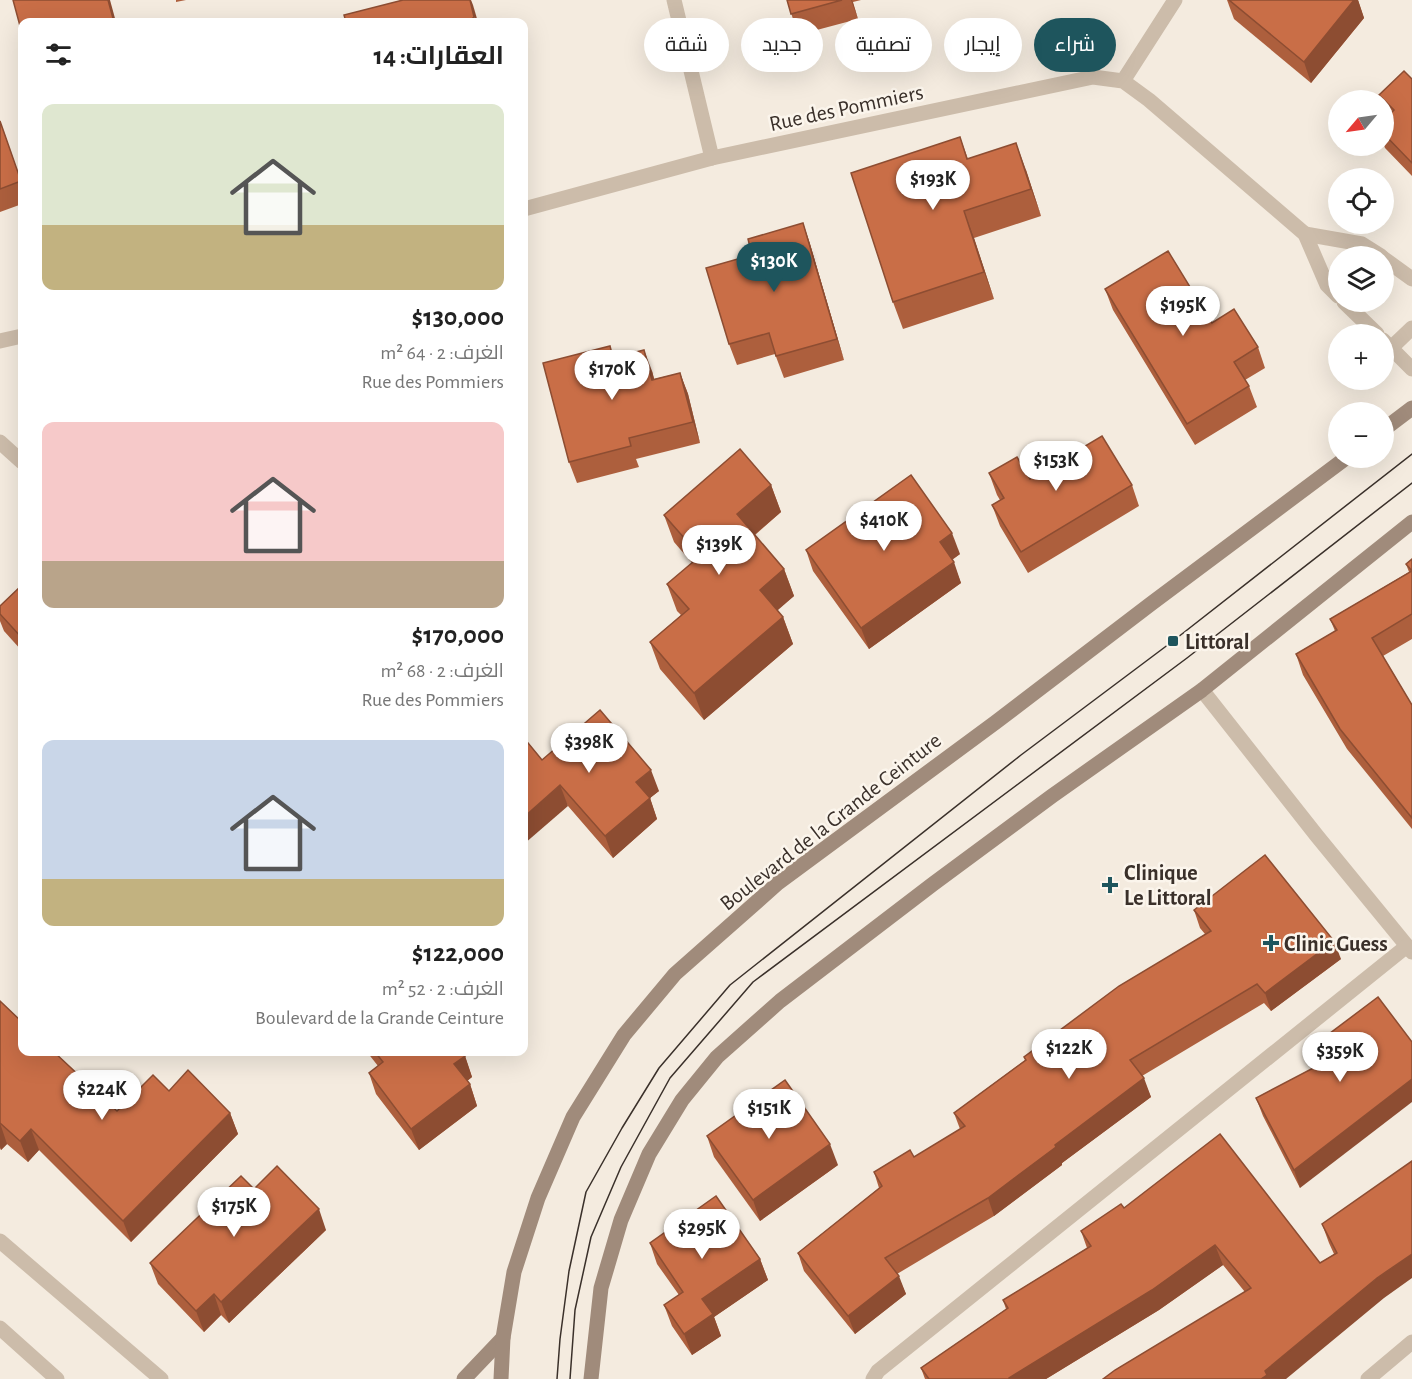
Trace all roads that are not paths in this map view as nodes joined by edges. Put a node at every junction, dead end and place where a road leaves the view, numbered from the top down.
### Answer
1 (674, 0) edge
2 (1175, 0) edge
3 (1123, 81) junction
4 (712, 158) junction
5 (528, 208) edge
6 (1305, 234) junction
7 (1365, 246) edge
8 (1394, 266) edge
9 (1412, 279) edge
10 (1328, 285) edge
11 (1354, 312) edge
12 (1367, 324) edge
13 (1412, 328) edge
14 (18, 337) edge
15 (1394, 340) edge
16 (0, 341) edge
17 (1394, 351) edge
18 (1412, 369) edge
19 (1412, 408) edge
20 (1394, 422) edge
21 (0, 442) edge
22 (18, 458) edge
23 (1333, 468) edge
24 (1412, 522) edge
25 (1202, 690) junction
26 (1410, 949) edge
27 (0, 1241) edge
28 (0, 1328) edge
29 (503, 1338) junction
30 (1412, 1342) edge
31 (57, 1379) edge
32 (161, 1379) edge
33 (464, 1379) edge
34 (501, 1379) edge
35 (591, 1379) edge
36 (873, 1379) edge
37 (1368, 1379) edge

1 - 4 street
2 - 3 street
3 - 4 street, Rue des Pommiers
3 - 6 street, Rue des Pommiers
4 - 5 street, Rue des Pommiers
6 - 7 street
6 - 10 street, Rue des Pommiers
8 - 9 street
11 - 12 street
13 - 15 street
14 - 16 street
17 - 18 street
19 - 20 main road
21 - 22 street
23 - 29 main road, Boulevard de la Grande Ceinture
24 - 25 main road
25 - 26 street
25 - 35 main road
26 - 36 street
27 - 32 street
28 - 31 street
29 - 33 main road
29 - 34 main road, Boulevard de la Grande Ceinture
30 - 37 street

